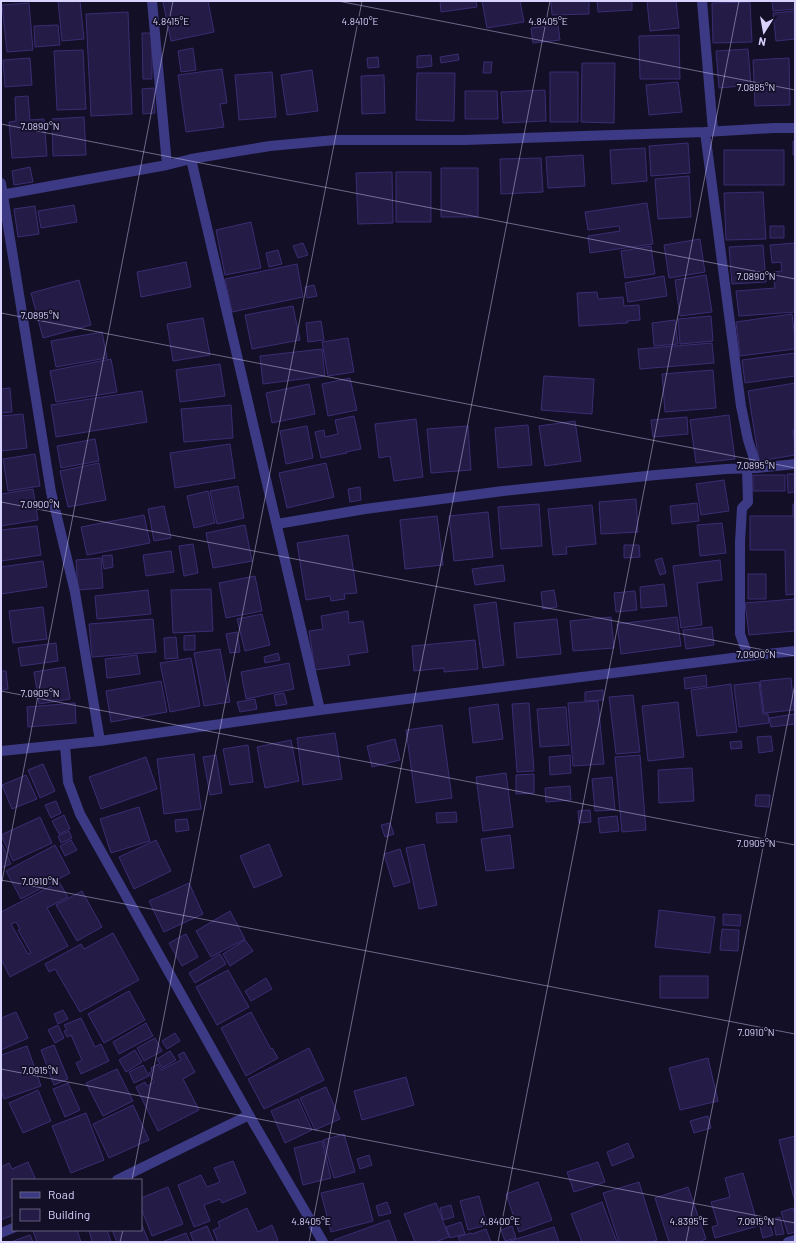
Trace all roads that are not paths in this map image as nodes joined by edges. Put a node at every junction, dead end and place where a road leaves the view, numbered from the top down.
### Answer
1 (152, 1) edge
2 (702, 1) edge
3 (795, 128) edge
4 (709, 131) junction
5 (191, 158) junction
6 (168, 165) junction
7 (1, 183) edge
8 (2, 195) edge
9 (795, 464) edge
10 (752, 468) junction
11 (277, 524) junction
12 (795, 651) edge
13 (748, 656) junction
14 (320, 710) junction
15 (100, 741) junction
16 (65, 745) junction
17 (1, 752) edge
18 (249, 1115) junction
19 (119, 1179) edge
20 (12, 1228) edge
21 (1, 1232) edge
22 (795, 1240) edge
23 (323, 1242) edge
24 (788, 1242) edge

1 - 6 street
2 - 4 street
3 - 4 street
4 - 5 street
4 - 10 street
5 - 6 street
5 - 11 street
6 - 8 street
7 - 8 street
8 - 15 street
9 - 10 street
10 - 11 street
10 - 13 street
11 - 14 street
12 - 13 street
13 - 14 street
14 - 15 street
15 - 16 street
16 - 17 street
16 - 18 street
18 - 19 street
18 - 23 street
20 - 21 street
22 - 24 street

